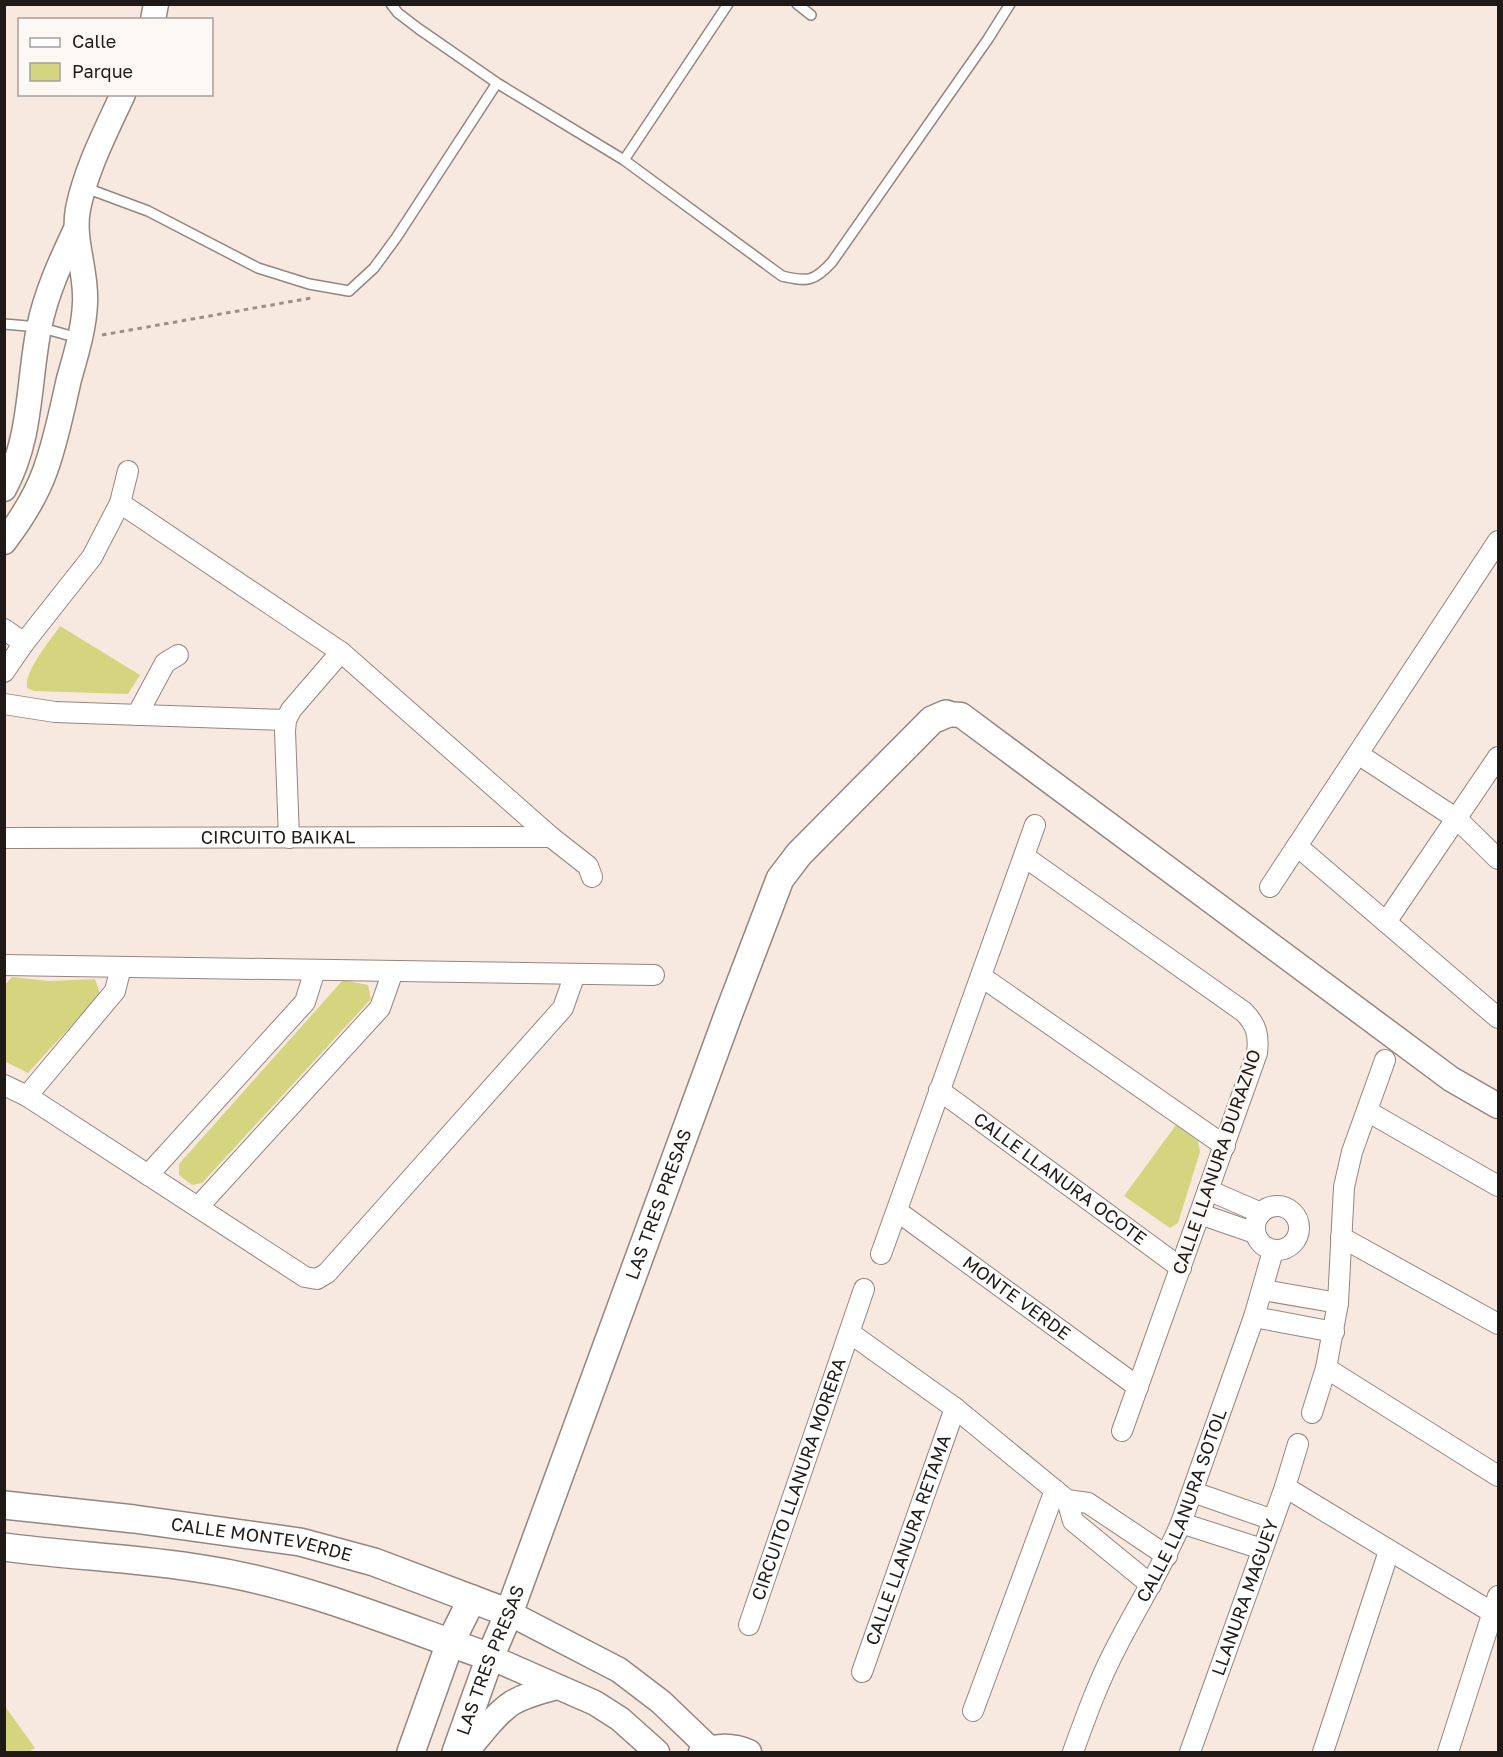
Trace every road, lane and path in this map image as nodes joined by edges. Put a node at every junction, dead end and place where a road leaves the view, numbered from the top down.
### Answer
1 (391, 4) edge
2 (728, 4) edge
3 (797, 4) edge
4 (1010, 4) edge
5 (812, 15) dead end
6 (497, 83) junction
7 (122, 96) edge
8 (624, 160) junction
9 (83, 187) junction
10 (76, 229) junction
11 (50, 288) junction
12 (85, 297) junction
13 (314, 298) dead end
14 (4, 324) edge
15 (39, 327) junction
16 (80, 339) junction
17 (128, 471) dead end
18 (4, 489) edge
19 (120, 503) junction
20 (1498, 541) edge
21 (4, 542) edge
22 (4, 629) edge
23 (24, 643) junction
24 (341, 652) junction
25 (178, 655) dead end
26 (5, 670) edge
27 (4, 704) edge
28 (946, 714) joint
29 (137, 715) junction
30 (286, 720) junction
31 (1358, 754) junction
32 (1498, 757) edge
33 (1457, 819) junction
34 (1035, 825) dead end
35 (551, 837) junction
36 (4, 838) edge
37 (289, 838) junction
38 (1297, 846) junction
39 (1025, 856) junction
40 (1498, 859) edge
41 (592, 877) dead end
42 (1270, 888) dead end
43 (1386, 922) junction
44 (4, 965) edge
45 (120, 967) junction
46 (315, 970) junction
47 (393, 971) junction
48 (575, 974) junction
49 (654, 975) dead end
50 (982, 977) junction
51 (1498, 1018) edge
52 (1385, 1060) dead end
53 (4, 1085) edge
54 (939, 1090) junction
55 (27, 1096) junction
56 (1498, 1106) edge
57 (1366, 1111) junction
58 (1225, 1146) junction
59 (148, 1174) junction
60 (1498, 1186) edge
61 (1208, 1190) junction
62 (198, 1207) junction
63 (897, 1211) junction
64 (1261, 1213) junction
65 (1200, 1214) junction
66 (1255, 1233) junction
67 (1341, 1237) junction
68 (1273, 1251) junction
69 (881, 1254) dead end
70 (1181, 1268) junction
71 (864, 1288) dead end
72 (1263, 1290) junction
73 (1338, 1303) junction
74 (1254, 1317) junction
75 (1498, 1324) edge
76 (1334, 1332) junction
77 (850, 1333) junction
78 (1326, 1368) junction
79 (1138, 1387) junction
80 (955, 1408) junction
81 (1312, 1413) dead end
82 (1122, 1431) dead end
83 (1298, 1444) dead end
84 (1498, 1476) edge
85 (1285, 1487) junction
86 (1193, 1492) junction
87 (1061, 1495) junction
88 (4, 1505) edge
89 (1273, 1520) junction
90 (1181, 1523) junction
91 (4, 1546) edge
92 (1262, 1549) junction
93 (1389, 1551) junction
94 (1167, 1556) junction
95 (1150, 1585) junction
96 (472, 1599) junction
97 (1496, 1605) edge
98 (509, 1613) junction
99 (749, 1625) dead end
100 (450, 1643) junction
101 (490, 1657) junction
102 (862, 1672) dead end
103 (557, 1687) junction
104 (662, 1702) junction
105 (973, 1711) dead end
106 (636, 1732) junction
107 (706, 1751) edge
108 (411, 1752) edge
109 (456, 1752) edge
110 (466, 1752) edge
111 (657, 1752) edge
112 (749, 1752) edge
113 (1073, 1752) edge
114 (1190, 1752) edge
115 (1323, 1752) edge
116 (1448, 1752) edge

1 - 6 lane
2 - 8 lane
3 - 5 lane
4 - 8 lane
6 - 8 lane
6 - 9 lane
7 - 9 street
9 - 10 street
10 - 11 street
10 - 12 street
11 - 12 street
11 - 15 street
12 - 16 street
13 - 16 path
14 - 15 lane
15 - 16 lane
15 - 18 street
16 - 21 street
17 - 19 street
19 - 23 street
19 - 24 street
20 - 31 street
22 - 23 street
23 - 26 street
24 - 30 street
24 - 35 street
25 - 29 street
27 - 29 street
28 - 56 street
28 - 98 main road, LAS TRES PRESAS
29 - 30 street
30 - 37 street
31 - 33 street
31 - 38 street
32 - 33 street
33 - 40 street
33 - 43 street
34 - 39 street
35 - 37 street, CIRCUITO BAIKAL
35 - 41 street
36 - 37 street, CIRCUITO BAIKAL
38 - 42 street
38 - 43 street
39 - 50 street
39 - 58 street, CALLE LLANURA DURAZNO
43 - 51 street
44 - 45 street
45 - 46 street
45 - 55 street
46 - 47 street
46 - 59 street
47 - 48 street
47 - 62 street
48 - 49 street
48 - 62 street
50 - 54 street
50 - 58 street
52 - 57 street
53 - 55 street
54 - 63 street
54 - 70 street, CALLE LLANURA OCOTE
55 - 59 street
57 - 60 street
57 - 67 street
58 - 61 street, CALLE LLANURA DURAZNO
59 - 62 street
61 - 64 street
61 - 65 street, CALLE LLANURA DURAZNO
63 - 69 street
63 - 79 street, MONTE VERDE
64 - 66 street
64 - 68 street
65 - 66 street
65 - 70 street, CALLE LLANURA DURAZNO
66 - 68 street
67 - 73 street
67 - 75 street
68 - 72 street, CALLE LLANURA SOTOL
70 - 79 street, CALLE LLANURA DURAZNO
71 - 77 street, CIRCUITO LLANURA MORERA
72 - 73 street
72 - 74 street, CALLE LLANURA SOTOL
73 - 76 street
74 - 76 street
74 - 86 street, CALLE LLANURA SOTOL
76 - 78 street
77 - 80 street, CIRCUITO LLANURA MORERA
77 - 99 street, CIRCUITO LLANURA MORERA
78 - 81 street
78 - 84 street
79 - 82 street, CALLE LLANURA DURAZNO
80 - 87 street, CIRCUITO LLANURA MORERA
80 - 102 street, CALLE LLANURA RETAMA
83 - 85 street, LLANURA MAGUEY
85 - 89 street, LLANURA MAGUEY
85 - 93 street
86 - 89 street
86 - 90 street, CALLE LLANURA SOTOL
87 - 94 street, CIRCUITO LLANURA MORERA
87 - 95 street, CIRCUITO LLANURA MORERA
87 - 105 street
88 - 96 main road, CALLE MONTEVERDE
89 - 92 street, LLANURA MAGUEY
90 - 92 street
90 - 94 street, CALLE LLANURA SOTOL
91 - 100 main road
92 - 114 street, LLANURA MAGUEY
93 - 97 street
93 - 115 street
94 - 95 street, CALLE LLANURA SOTOL
95 - 113 street, CALLE LLANURA SOTOL
96 - 98 main road, CALLE MONTEVERDE
96 - 100 main road
97 - 116 street
98 - 101 main road, LAS TRES PRESAS
98 - 104 street
100 - 101 main road
100 - 108 main road
101 - 103 street
101 - 109 main road, LAS TRES PRESAS
103 - 106 street
103 - 110 street
104 - 106 street
104 - 107 street
106 - 111 street
107 - 112 street

